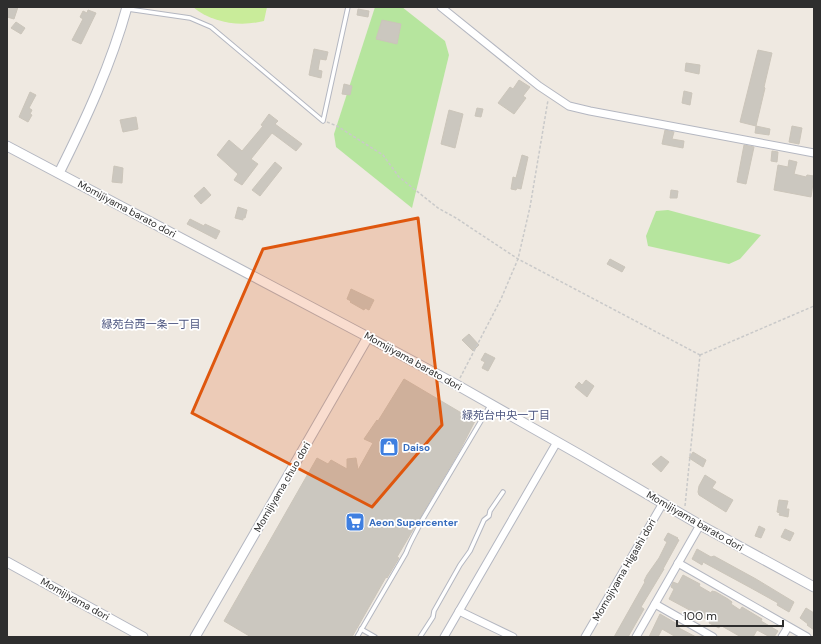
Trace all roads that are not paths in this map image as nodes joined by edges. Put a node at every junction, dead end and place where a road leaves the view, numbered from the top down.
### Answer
1 (348, 7) edge
2 (441, 7) edge
3 (127, 8) edge
4 (7, 146) edge
5 (814, 153) edge
6 (59, 173) junction
7 (368, 337) junction
8 (491, 404) junction
9 (557, 442) junction
10 (502, 492) dead end
11 (663, 503) junction
12 (700, 525) junction
13 (7, 562) edge
14 (678, 563) junction
15 (814, 587) edge
16 (655, 604) junction
17 (459, 611) junction
18 (788, 627) junction
19 (361, 630) junction
20 (143, 637) edge
21 (195, 637) edge
22 (357, 637) edge
23 (375, 637) edge
24 (420, 637) edge
25 (444, 637) edge
26 (513, 637) edge
27 (585, 637) edge
28 (636, 637) edge
29 (713, 637) edge
30 (782, 637) edge
31 (806, 637) edge

1 - 3 lane
2 - 5 street
3 - 6 street
4 - 6 street, Momijiyama barato dori
6 - 7 street, Momijiyama barato dori
7 - 8 street, Momijiyama barato dori
7 - 21 street, Momijiyama chuo dori
8 - 9 street, Momijiyama barato dori
8 - 19 lane
9 - 11 street, Momijiyama barato dori
9 - 17 street
10 - 24 lane
11 - 12 street, Momijiyama barato dori
11 - 27 street, Momojiyama Higashi dori
12 - 14 street
12 - 15 street, Momijiyama barato dori
13 - 20 street, Momijiyama dori
14 - 16 street
14 - 18 street
16 - 28 street
16 - 29 street
17 - 25 street
17 - 26 street
18 - 30 street
18 - 31 street
19 - 22 lane
19 - 23 lane

